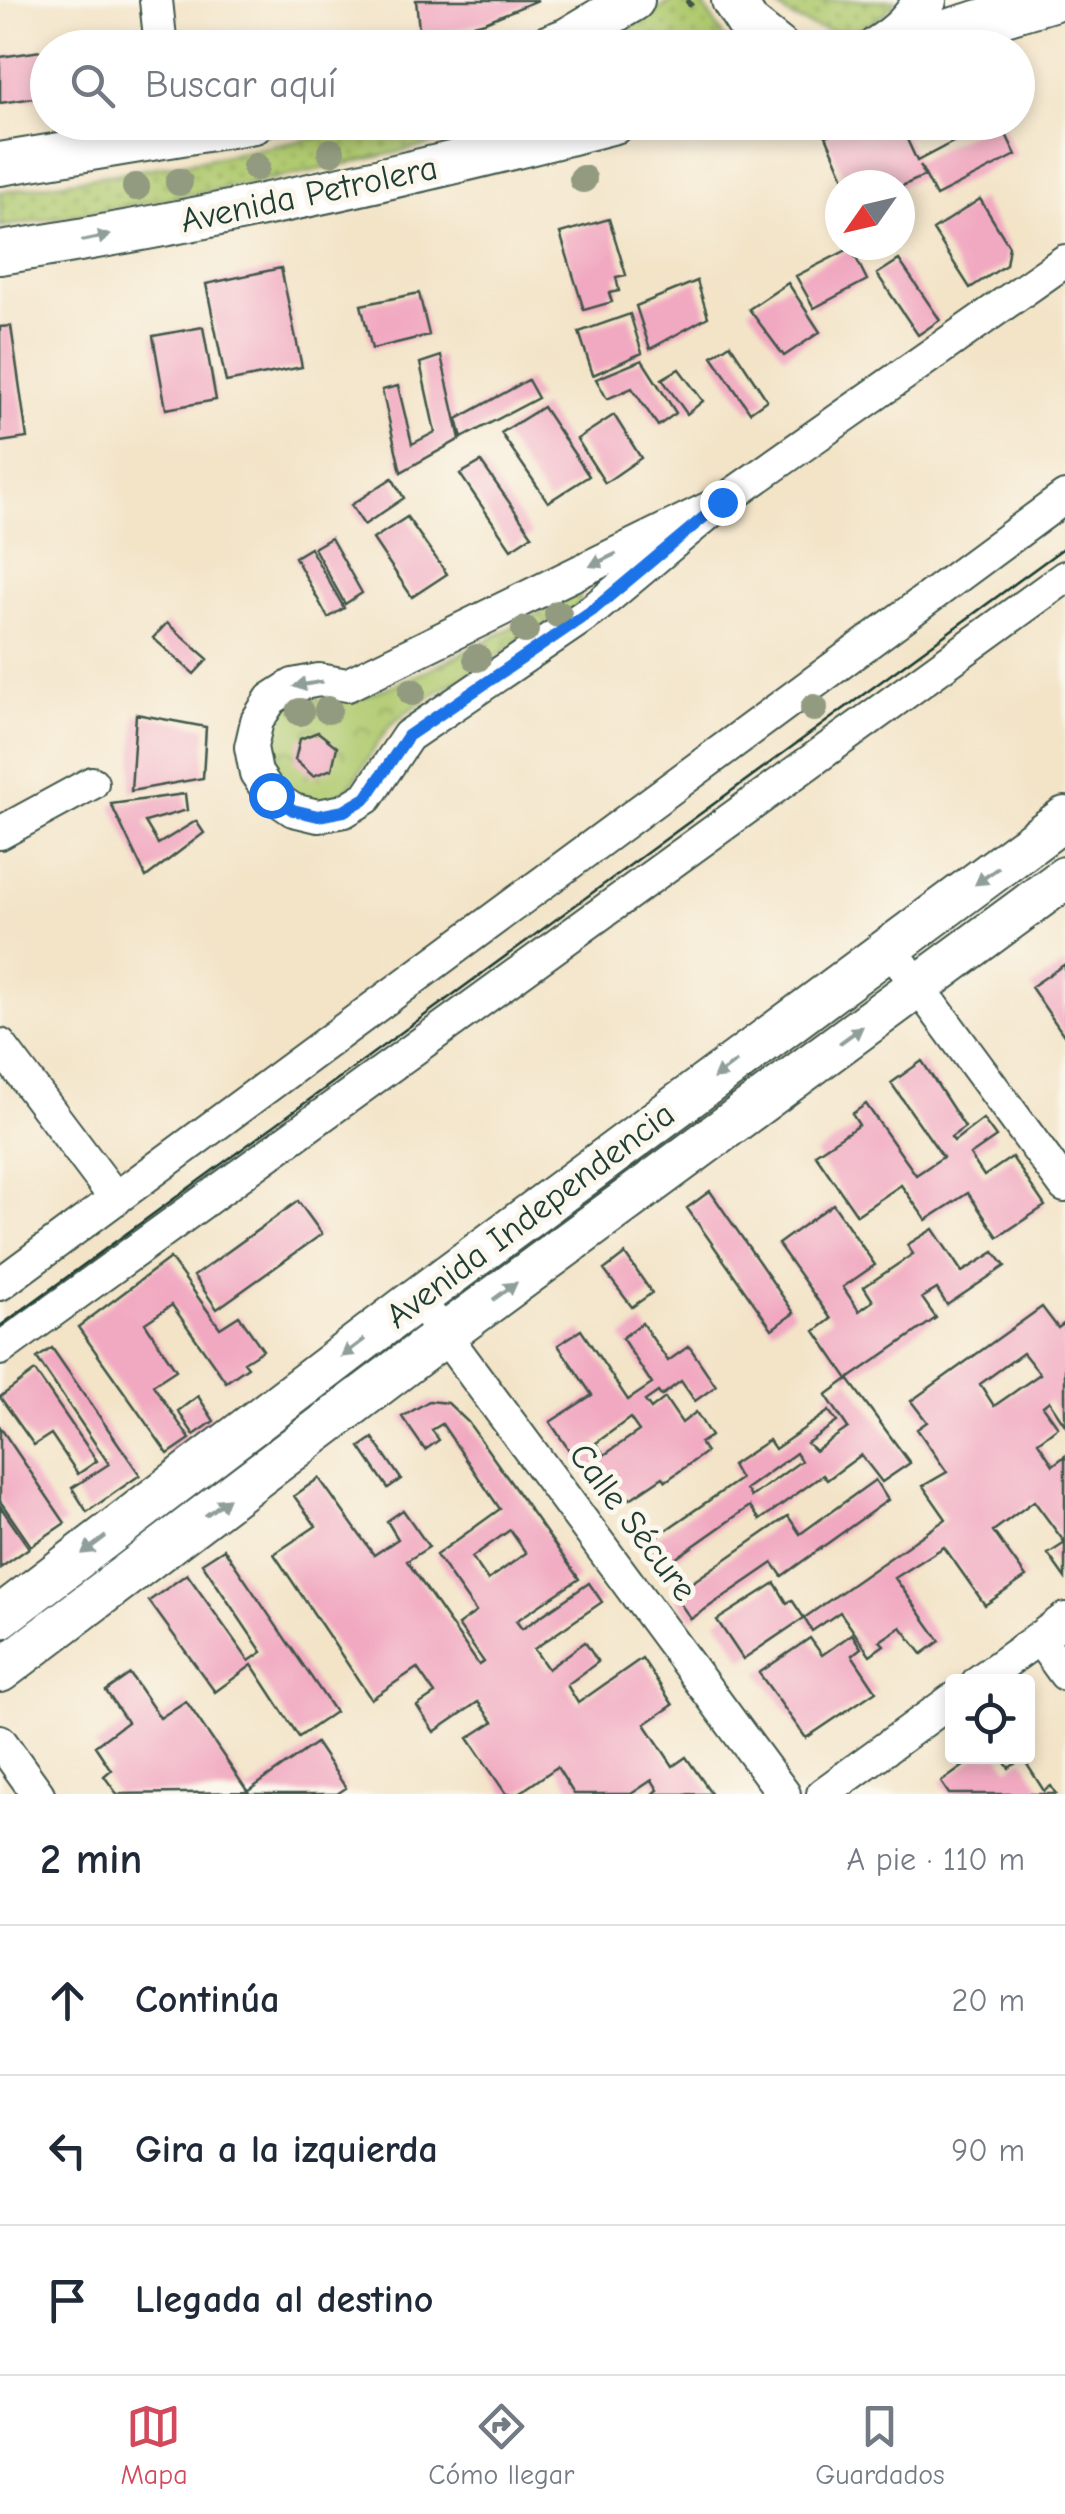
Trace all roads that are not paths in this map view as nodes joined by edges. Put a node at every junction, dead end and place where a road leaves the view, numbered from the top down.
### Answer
1 (156, 0) edge
2 (633, 0) edge
3 (734, 0) edge
4 (925, 0) edge
5 (1052, 0) edge
6 (158, 30) edge
7 (583, 30) edge
8 (756, 30) edge
9 (903, 30) edge
10 (950, 30) edge
11 (119, 140) edge
12 (545, 140) edge
13 (0, 164) edge
14 (0, 253) edge
15 (1065, 261) edge
16 (1065, 497) edge
17 (722, 502) junction
18 (1065, 577) edge
19 (92, 784) dead end
20 (1065, 818) edge
21 (0, 833) edge
22 (1065, 878) edge
23 (890, 948) junction
24 (918, 986) junction
25 (0, 1045) edge
26 (1065, 1186) edge
27 (116, 1199) junction
28 (0, 1284) edge
29 (417, 1299) junction
30 (444, 1336) junction
31 (0, 1349) edge
32 (0, 1617) edge
33 (1052, 1628) edge
34 (0, 1671) edge
35 (989, 1674) edge
36 (1065, 1674) edge
37 (945, 1705) edge
38 (0, 1742) edge
39 (38, 1794) edge
40 (784, 1794) edge
41 (823, 1794) edge

1 - 6 street
2 - 7 main road
3 - 8 main road
4 - 9 main road
5 - 10 main road
11 - 13 main road
14 -> 12 main road, Avenida Petrolera
15 - 17 street
16 - 27 street
17 -> 17 street
18 - 31 street
19 - 21 street
20 -> 23 main road, Avenida Independencia
22 - 24 main road, Avenida Independencia
23 - 24 street
23 -> 29 main road, Avenida Independencia
24 - 26 street
30 -> 24 main road, Avenida Independencia
25 - 27 street
27 - 28 street
29 - 30 street, Calle Sécure
29 -> 32 main road, Avenida Independencia
34 -> 30 main road, Avenida Independencia
30 - 40 street, Calle Sécure
33 - 35 street
33 - 36 street
37 - 41 street
38 - 39 street

